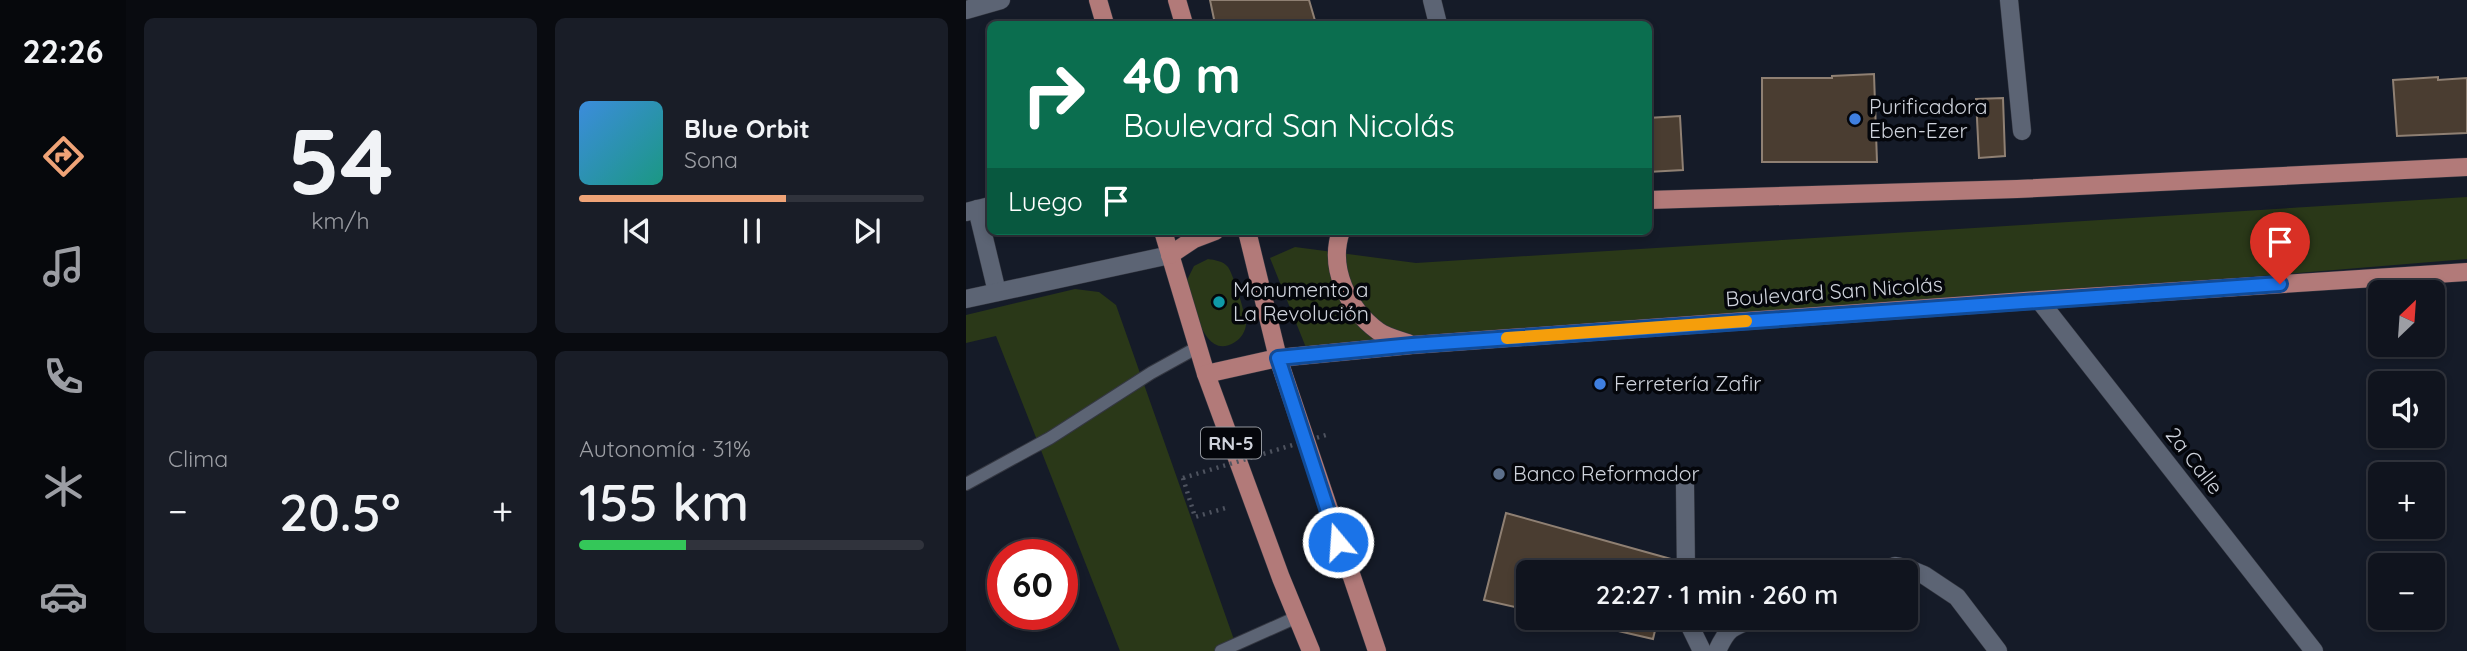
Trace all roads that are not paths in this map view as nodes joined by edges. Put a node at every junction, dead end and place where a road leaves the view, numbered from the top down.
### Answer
1 (1001, 0) edge
2 (1098, 0) edge
3 (1177, 0) edge
4 (1432, 0) edge
5 (2009, 0) edge
6 (966, 10) edge
7 (1104, 21) edge
8 (1183, 21) edge
9 (1437, 21) edge
10 (2022, 131) dead end
11 (2467, 167) edge
12 (1652, 200) edge
13 (978, 209) edge
14 (1164, 235) edge
15 (1204, 235) edge
16 (1248, 235) edge
17 (1339, 235) edge
18 (1170, 255) junction
19 (2467, 272) edge
20 (997, 292) junction
21 (966, 299) edge
22 (2039, 300) junction
23 (1412, 345) junction
24 (1198, 347) junction
25 (1278, 358) junction
26 (1206, 374) junction
27 (966, 485) edge
28 (1685, 485) dead end
29 (1686, 560) edge
30 (1918, 573) edge
31 (1297, 617) junction
32 (1692, 630) edge
33 (1728, 630) edge
34 (1221, 651) edge
35 (1311, 651) edge
36 (1377, 651) edge
37 (1702, 651) edge
38 (1717, 651) edge
39 (1998, 651) edge
40 (2314, 651) edge

1 - 6 street
2 - 7 main road
3 - 8 main road
4 - 9 street
5 - 10 street
11 - 12 main road
13 - 20 street
14 - 18 main road, RN-5
15 - 18 main road
16 - 25 main road
17 - 23 main road
18 - 20 street
18 - 24 main road, RN-5
19 - 22 main road, Boulevard San Nicolás
20 - 21 street
22 - 23 main road, Boulevard San Nicolás
22 - 40 street, 2a Calle
23 - 25 main road, Boulevard San Nicolás
24 - 26 main road, RN-5
24 - 27 lane
25 - 26 main road, Boulevard San Nicolás
25 - 36 main road
26 - 31 main road, RN-5
28 - 29 street
30 - 39 street
31 - 34 lane
31 - 35 main road, RN-5
32 - 37 street
33 - 38 street

